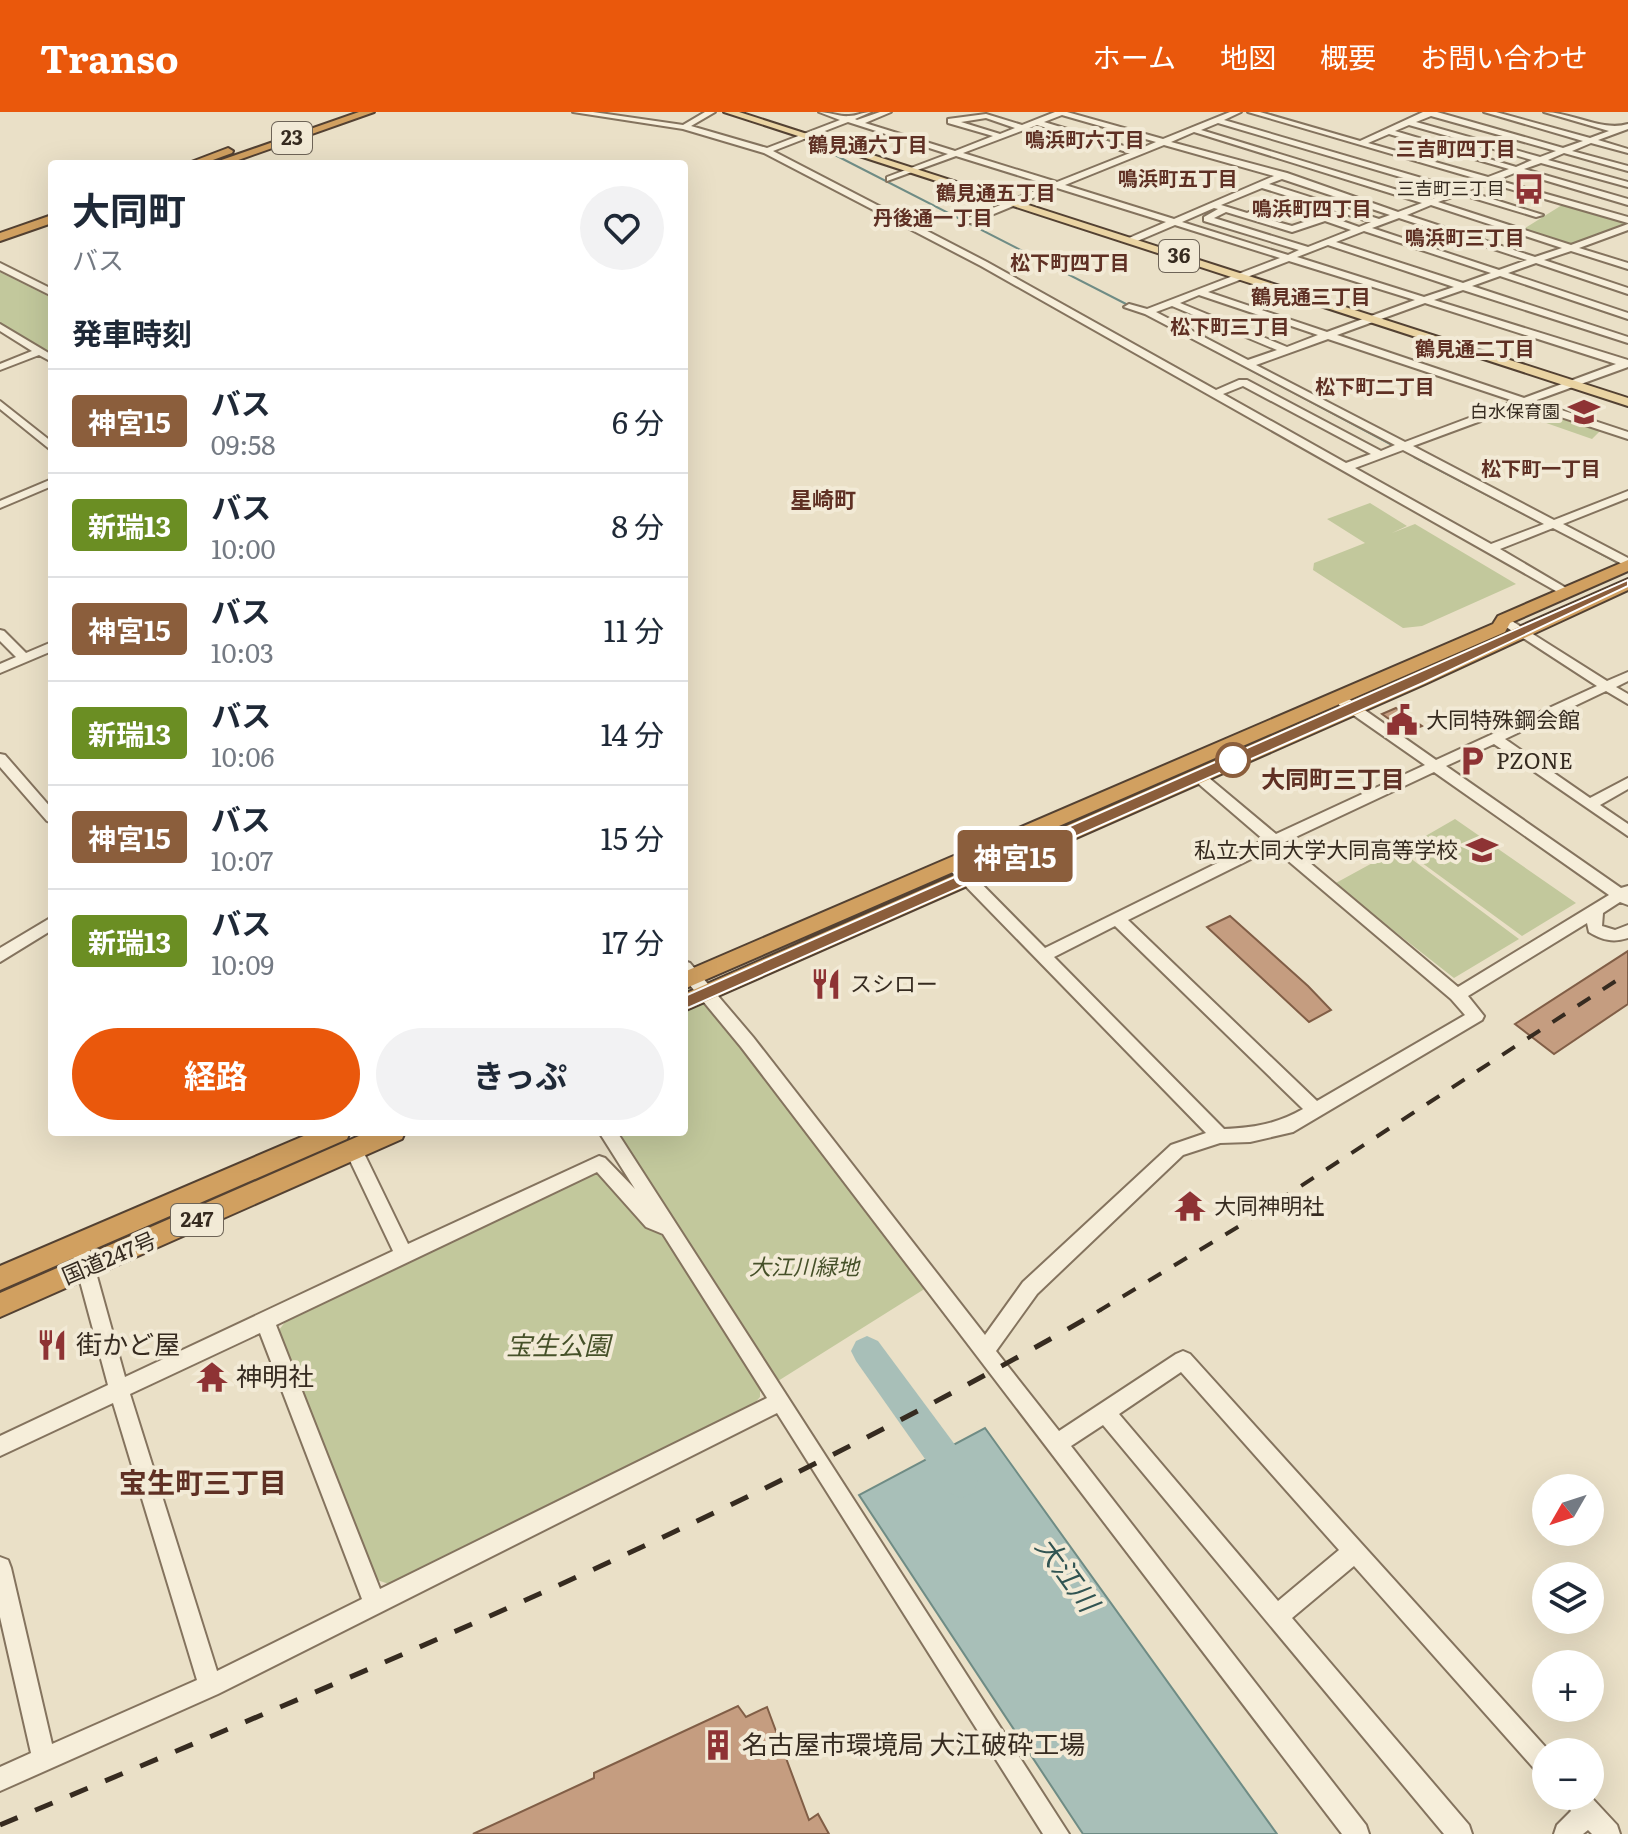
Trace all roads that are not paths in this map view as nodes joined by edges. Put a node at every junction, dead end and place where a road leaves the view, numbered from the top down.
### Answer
1 (344, 112) edge
2 (369, 112) edge
3 (577, 112) edge
4 (586, 112) edge
5 (711, 112) edge
6 (729, 112) edge
7 (747, 112) edge
8 (823, 112) edge
9 (867, 112) edge
10 (887, 112) edge
11 (1061, 112) edge
12 (1237, 112) edge
13 (1252, 112) edge
14 (1430, 112) edge
15 (1488, 112) edge
16 (1548, 112) edge
17 (847, 120) junction
18 (1217, 120) junction
19 (695, 121) junction
20 (1037, 122) junction
21 (1407, 122) junction
22 (858, 123) junction
23 (1628, 126) edge
24 (684, 127) junction
25 (719, 128) dead end
26 (1023, 128) junction
27 (1194, 130) junction
28 (1617, 130) junction
29 (1387, 131) junction
30 (1628, 133) edge
31 (814, 134) junction
32 (1000, 136) junction
33 (1591, 140) junction
34 (1164, 142) junction
35 (1363, 142) junction
36 (767, 151) junction
37 (1563, 151) junction
38 (1628, 151) edge
39 (1140, 153) junction
40 (1335, 153) junction
41 (956, 154) junction
42 (204, 160) edge
43 (228, 160) edge
44 (1540, 160) junction
45 (1310, 164) junction
46 (916, 168) junction
47 (1517, 169) junction
48 (1628, 169) edge
49 (1281, 176) junction
50 (890, 179) dead end
51 (1491, 179) junction
52 (1302, 183) junction
53 (1057, 185) junction
54 (1262, 185) junction
55 (1628, 185) edge
56 (1285, 190) junction
57 (1461, 191) junction
58 (1018, 201) junction
59 (1564, 201) junction
60 (1431, 202) junction
61 (1628, 202) edge
62 (1212, 205) junction
63 (1224, 209) junction
64 (48, 212) edge
65 (1399, 215) junction
66 (1539, 215) junction
67 (1248, 216) junction
68 (1324, 218) junction
69 (48, 220) edge
70 (1628, 220) edge
71 (969, 221) dead end
72 (1174, 222) junction
73 (1379, 222) junction
74 (1628, 227) edge
75 (0, 229) edge
76 (1361, 229) junction
77 (1515, 229) junction
78 (0, 237) edge
79 (1135, 239) junction
80 (1326, 242) junction
81 (1576, 248) junction
82 (1308, 250) junction
83 (1287, 258) junction
84 (1539, 260) junction
85 (0, 266) edge
86 (1628, 266) edge
87 (1501, 273) junction
88 (1245, 274) junction
89 (1464, 286) junction
90 (48, 291) edge
91 (1628, 291) edge
92 (1198, 292) junction
93 (1424, 300) junction
94 (1172, 303) junction
95 (1131, 306) dead end
96 (1148, 312) junction
97 (1628, 316) edge
98 (1379, 318) junction
99 (0, 327) edge
100 (1327, 335) junction
101 (1628, 340) edge
102 (1286, 350) junction
103 (42, 351) junction
104 (48, 356) edge
105 (1627, 363) edge
106 (1248, 364) junction
107 (0, 367) edge
108 (1576, 382) junction
109 (1216, 394) junction
110 (1628, 395) edge
111 (1526, 401) junction
112 (1628, 402) edge
113 (0, 404) edge
114 (1313, 419) junction
115 (1284, 432) junction
116 (1628, 436) edge
117 (48, 445) edge
118 (1400, 445) junction
119 (1379, 454) junction
120 (1347, 467) junction
121 (48, 484) edge
122 (1628, 494) edge
123 (0, 505) edge
124 (1556, 524) junction
125 (1490, 549) junction
126 (1628, 564) edge
127 (1628, 584) edge
128 (1567, 592) junction
129 (1504, 620) junction
130 (1524, 633) junction
131 (0, 634) edge
132 (48, 648) edge
133 (24, 658) junction
134 (0, 669) edge
135 (1628, 676) edge
136 (1606, 686) junction
137 (1628, 700) edge
138 (1346, 703) junction
139 (1496, 739) junction
140 (0, 758) edge
141 (1437, 764) junction
142 (1198, 776) junction
143 (1628, 783) edge
144 (1590, 804) junction
145 (48, 813) edge
146 (1628, 831) edge
147 (1274, 841) junction
148 (960, 871) junction
149 (1626, 895) edge
150 (1595, 912) junction
151 (1117, 919) junction
152 (48, 926) edge
153 (1628, 931) edge
154 (1044, 955) junction
155 (0, 956) edge
156 (688, 975) edge
157 (688, 976) edge
158 (706, 993) junction
159 (1457, 995) junction
160 (688, 1001) edge
161 (1314, 1109) junction
162 (372, 1136) edge
163 (611, 1136) edge
164 (1220, 1136) junction
165 (346, 1141) edge
166 (668, 1227) junction
167 (404, 1255) junction
168 (83, 1256) junction
169 (0, 1278) edge
170 (0, 1305) edge
171 (265, 1321) junction
172 (984, 1352) junction
173 (119, 1390) junction
174 (779, 1402) junction
175 (1104, 1411) junction
176 (1058, 1443) junction
177 (0, 1446) edge
178 (1354, 1552) junction
179 (0, 1568) edge
180 (375, 1604) junction
181 (1276, 1617) junction
182 (210, 1686) junction
183 (1532, 1749) edge
184 (44, 1760) junction
185 (0, 1779) edge
186 (1578, 1810) edge
187 (1586, 1810) edge
188 (1057, 1834) edge
189 (1357, 1834) edge
190 (1460, 1834) edge
191 (1566, 1834) edge
192 (1608, 1834) edge

1 - 42 highway, 23
2 - 43 highway, 23
3 - 4 street
4 - 24 street
5 - 19 street
6 - 31 main road, 36
7 - 31 main road, 36
8 - 17 street
9 - 17 street
10 - 22 street
11 - 20 street
11 - 34 street
12 - 18 street
13 - 35 street
14 - 21 street
14 - 37 street
15 - 33 street
16 - 28 street
17 - 22 street
17 - 31 street
18 - 27 street
18 - 40 street
19 - 24 street
19 - 25 street
20 - 26 street
20 - 39 street
21 - 29 street
21 - 44 street
22 - 31 street
22 - 41 street
23 - 28 street
24 - 36 street
26 - 32 street
26 - 32 street
27 - 34 street
27 - 45 street
28 - 30 street
28 - 33 street
29 - 35 street
29 - 47 street
31 - 36 street
31 - 46 main road, 36
31 - 46 main road, 36
32 - 41 street
33 - 37 street
33 - 38 street
34 - 39 street
34 - 49 street
35 - 40 street
35 - 51 street
36 - 109 street
37 - 44 street
37 - 48 street
39 - 53 street
40 - 45 street
40 - 57 street
41 - 46 street
41 - 53 street
44 - 47 street
44 - 55 street
45 - 49 street
45 - 60 street
46 - 50 street
46 - 58 main road, 36
47 - 51 street
47 - 61 street
49 - 52 street
49 - 54 street
51 - 57 street
51 - 59 street
52 - 56 street
52 - 65 street
53 - 58 street
53 - 72 street
54 - 56 street
54 - 62 street
56 - 73 street
57 - 60 street
57 - 66 street
58 - 71 street
58 - 79 main road, 36
59 - 66 street
59 - 70 street
60 - 65 street
60 - 77 street
62 - 63 street
62 - 72 street
63 - 67 street
63 - 82 street
64 - 75 highway
65 - 73 street
65 - 84 street
66 - 77 street
67 - 68 street
67 - 68 street
68 - 76 street
69 - 78 highway
72 - 79 street
72 - 83 street
73 - 76 street
74 - 81 street
76 - 80 street
76 - 87 street
77 - 81 street
79 - 88 main road, 36
80 - 82 street
80 - 89 street
81 - 84 street
81 - 86 street
82 - 83 street
83 - 88 street
83 - 93 street
84 - 87 street
84 - 91 street
85 - 90 street
87 - 89 street
87 - 97 street
88 - 92 street
88 - 98 main road, 36
89 - 93 street
89 - 101 street
92 - 94 street
92 - 100 street
93 - 98 street
93 - 105 street
94 - 96 street
94 - 102 street
95 - 96 street
96 - 106 street
98 - 100 street
98 - 108 main road, 36
99 - 103 street
100 - 102 street
100 - 111 street
102 - 106 street
103 - 104 street
103 - 107 street
105 - 108 street
106 - 118 street
108 - 110 main road, 36
108 - 111 street
108 - 112 main road, 36
109 - 114 street
109 - 115 street
111 - 116 street
111 - 118 street
113 - 117 street
114 - 115 street
114 - 119 street
115 - 120 street
118 - 119 street
118 - 124 street
119 - 120 street
120 - 125 street
121 - 123 street
122 - 124 street
124 - 125 street
124 - 126 street
125 - 128 street
126 - 128 highway
127 - 130 highway
128 - 129 highway
129 - 130 street
129 - 138 highway
130 - 136 street
130 - 138 highway
131 - 133 street
132 - 133 street
133 - 134 street
135 - 136 street
136 - 137 street
136 - 139 street
138 - 141 street
138 - 142 highway
138 - 148 highway
139 - 141 street
139 - 144 street
140 - 145 street
141 - 147 street
141 - 149 street
142 - 147 street
142 - 148 highway
143 - 144 street
144 - 146 street
147 - 151 street
147 - 159 street
148 - 154 street
148 - 156 highway
148 - 158 highway
149 - 150 street
150 - 153 street
150 - 159 street
151 - 154 street
151 - 161 street
152 - 155 street
154 - 164 street
157 - 158 street
158 - 160 highway
158 - 172 street
159 - 161 street
161 - 164 street
162 - 165 highway, 国道247号 / 247
163 - 166 street
164 - 172 street
165 - 167 street
165 - 168 highway, 国道247号 / 247
166 - 167 street
166 - 174 street
167 - 171 street
168 - 169 highway, 国道247号 / 247
168 - 170 highway, 国道247号 / 247
168 - 173 street
171 - 173 street
171 - 180 street
172 - 176 street
173 - 177 street
173 - 182 street
174 - 180 street
174 - 188 street
175 - 176 street
175 - 178 street
175 - 181 street
176 - 189 street
178 - 181 street
178 - 183 street
179 - 184 street
180 - 182 street
181 - 190 street
182 - 184 street
184 - 185 street
186 - 191 street
187 - 192 street

